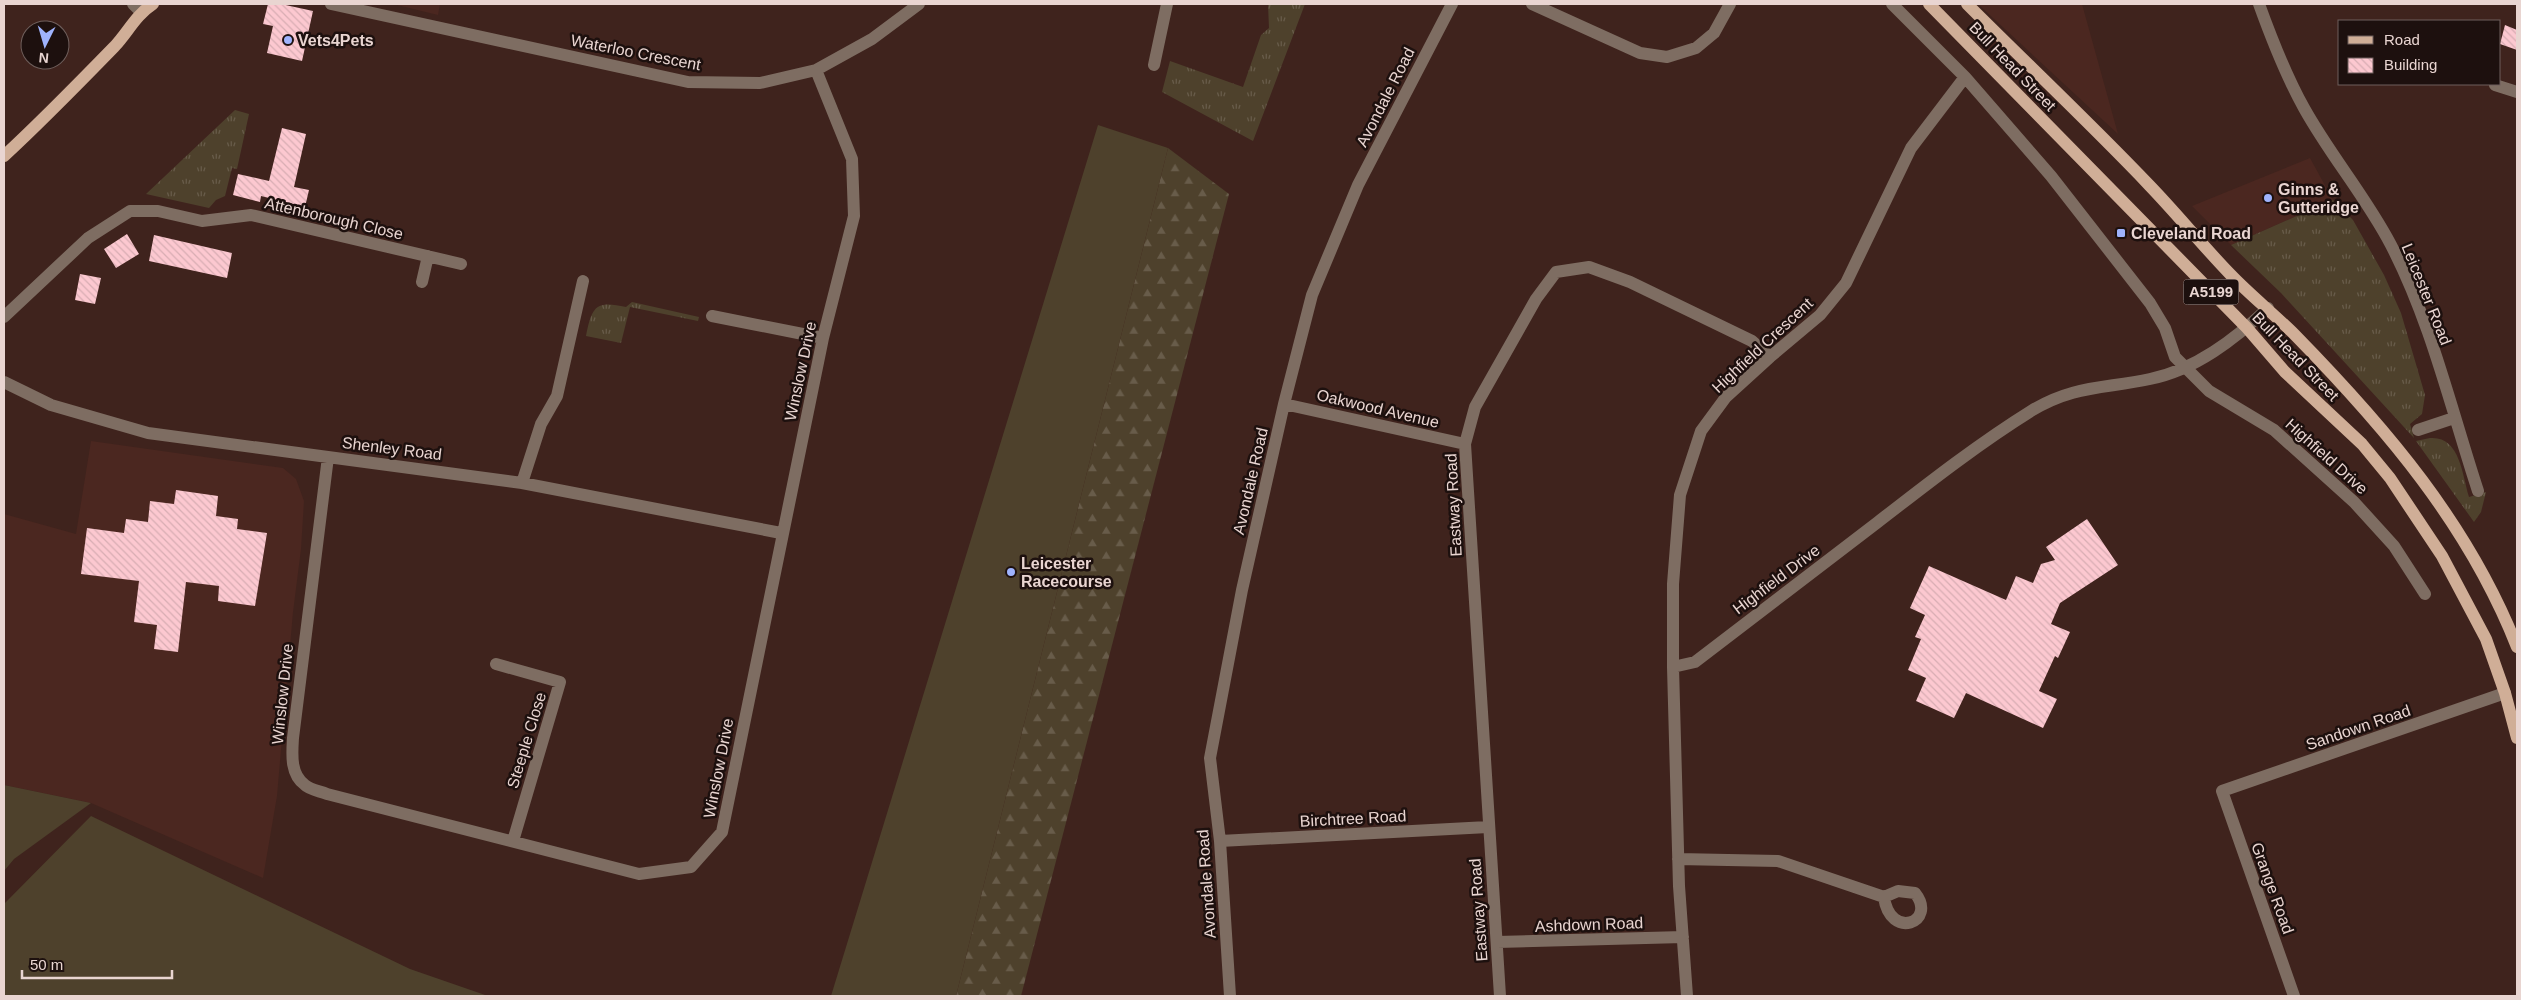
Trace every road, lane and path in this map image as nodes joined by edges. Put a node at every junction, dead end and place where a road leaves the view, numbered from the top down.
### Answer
1 (152, 4) edge
2 (331, 4) edge
3 (919, 4) edge
4 (1167, 4) edge
5 (1452, 4) edge
6 (1532, 4) edge
7 (1730, 4) edge
8 (1892, 4) edge
9 (1929, 4) edge
10 (1967, 4) edge
11 (2259, 4) edge
12 (137, 8) edge
13 (1154, 65) dead end
14 (816, 70) junction
15 (1965, 77) junction
16 (2496, 85) edge
17 (2517, 92) edge
18 (4, 156) edge
19 (428, 256) junction
20 (461, 264) dead end
21 (583, 281) dead end
22 (422, 282) dead end
23 (2268, 308) junction
24 (712, 316) dead end
25 (4, 317) edge
26 (2247, 328) junction
27 (823, 338) junction
28 (1770, 357) junction
29 (2184, 366) junction
30 (4, 382) edge
31 (1284, 404) junction
32 (2454, 418) junction
33 (2418, 430) dead end
34 (1465, 444) junction
35 (328, 457) junction
36 (522, 483) junction
37 (2478, 491) dead end
38 (782, 533) junction
39 (2425, 594) dead end
40 (2517, 647) edge
41 (496, 664) dead end
42 (1673, 667) junction
43 (2505, 693) junction
44 (2517, 738) edge
45 (2222, 792) joint
46 (1488, 827) junction
47 (1220, 841) junction
48 (513, 842) junction
49 (1678, 859) junction
50 (1884, 897) dead end
51 (1683, 937) junction
52 (1497, 942) junction
53 (1230, 996) edge
54 (1500, 996) edge
55 (1687, 996) edge
56 (2294, 996) edge

1 - 12 main road
2 - 14 street, Waterloo Crescent
3 - 14 street, Waterloo Crescent
4 - 13 street
5 - 31 street, Avondale Road
6 - 7 street
8 - 15 street
9 - 26 main road, Bull Head Street / A5199
10 - 23 main road, Bull Head Street / A5199
11 - 32 street, Leicester Road
12 - 18 main road
14 - 27 street, Winslow Drive
15 - 28 street, Highfield Crescent
15 - 29 street
16 - 17 street
19 - 20 street, Attenborough Close
19 - 22 street
19 - 25 street, Attenborough Close
21 - 36 street
23 - 26 street, Highfield Drive
23 - 40 main road, Bull Head Street / A5199
24 - 27 street
26 - 29 street, Highfield Drive
26 - 43 main road, Bull Head Street / A5199
27 - 38 street, Winslow Drive
28 - 34 street, Eastway Road
28 - 42 street, Highfield Crescent
29 - 39 street, Highfield Drive
29 - 42 street, Highfield Drive
30 - 35 street, Shenley Road
31 - 34 street, Oakwood Avenue
31 - 47 street, Avondale Road
32 - 33 street
32 - 37 street, Leicester Road
34 - 46 street, Eastway Road
35 - 36 street, Shenley Road
35 - 48 street, Winslow Drive
36 - 38 street, Shenley Road
38 - 48 street, Winslow Drive
41 - 48 street, Steeple Close
42 - 49 street
43 - 44 main road, A5199
43 - 45 street, Sandown Road
45 - 56 street, Grange Road
46 - 47 street, Birchtree Road
46 - 52 street, Eastway Road
47 - 53 street, Avondale Road
49 - 50 street
49 - 51 street
51 - 52 street, Ashdown Road
51 - 55 street
52 - 54 street, Eastway Road

